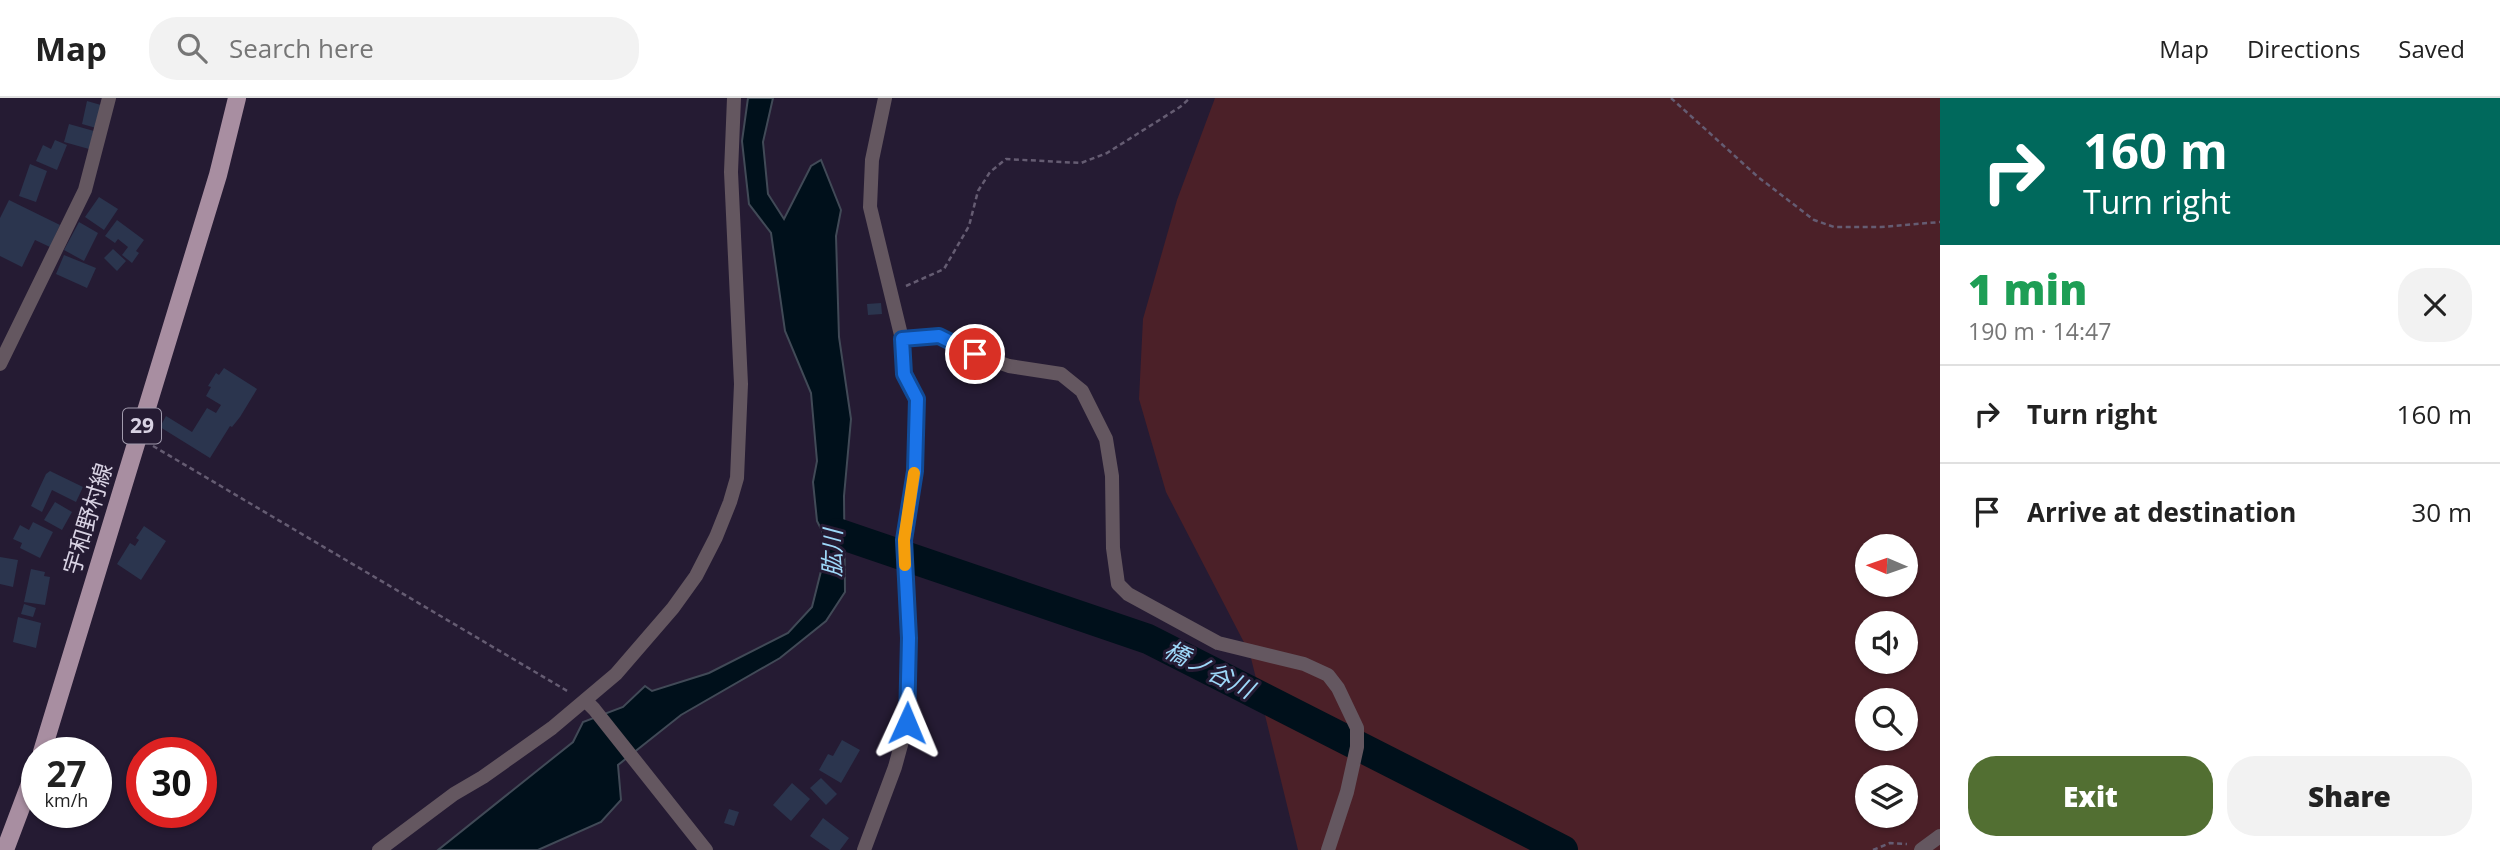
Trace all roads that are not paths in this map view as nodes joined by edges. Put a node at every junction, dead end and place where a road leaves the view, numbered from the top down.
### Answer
1 (109, 98) edge
2 (237, 98) edge
3 (734, 98) edge
4 (885, 98) edge
5 (902, 339) junction
6 (0, 364) edge
7 (590, 705) junction
8 (47, 737) edge
9 (21, 808) edge
10 (1940, 836) edge
11 (1922, 848) edge
12 (5, 850) edge
13 (379, 850) edge
14 (706, 850) edge
15 (864, 850) edge
16 (1328, 850) edge

1 - 6 street
2 - 8 main road, 宇和野村線 / 29
3 - 7 street
4 - 5 street
5 - 15 street
5 - 16 street
7 - 13 street
7 - 14 street
9 - 12 main road
10 - 11 street

